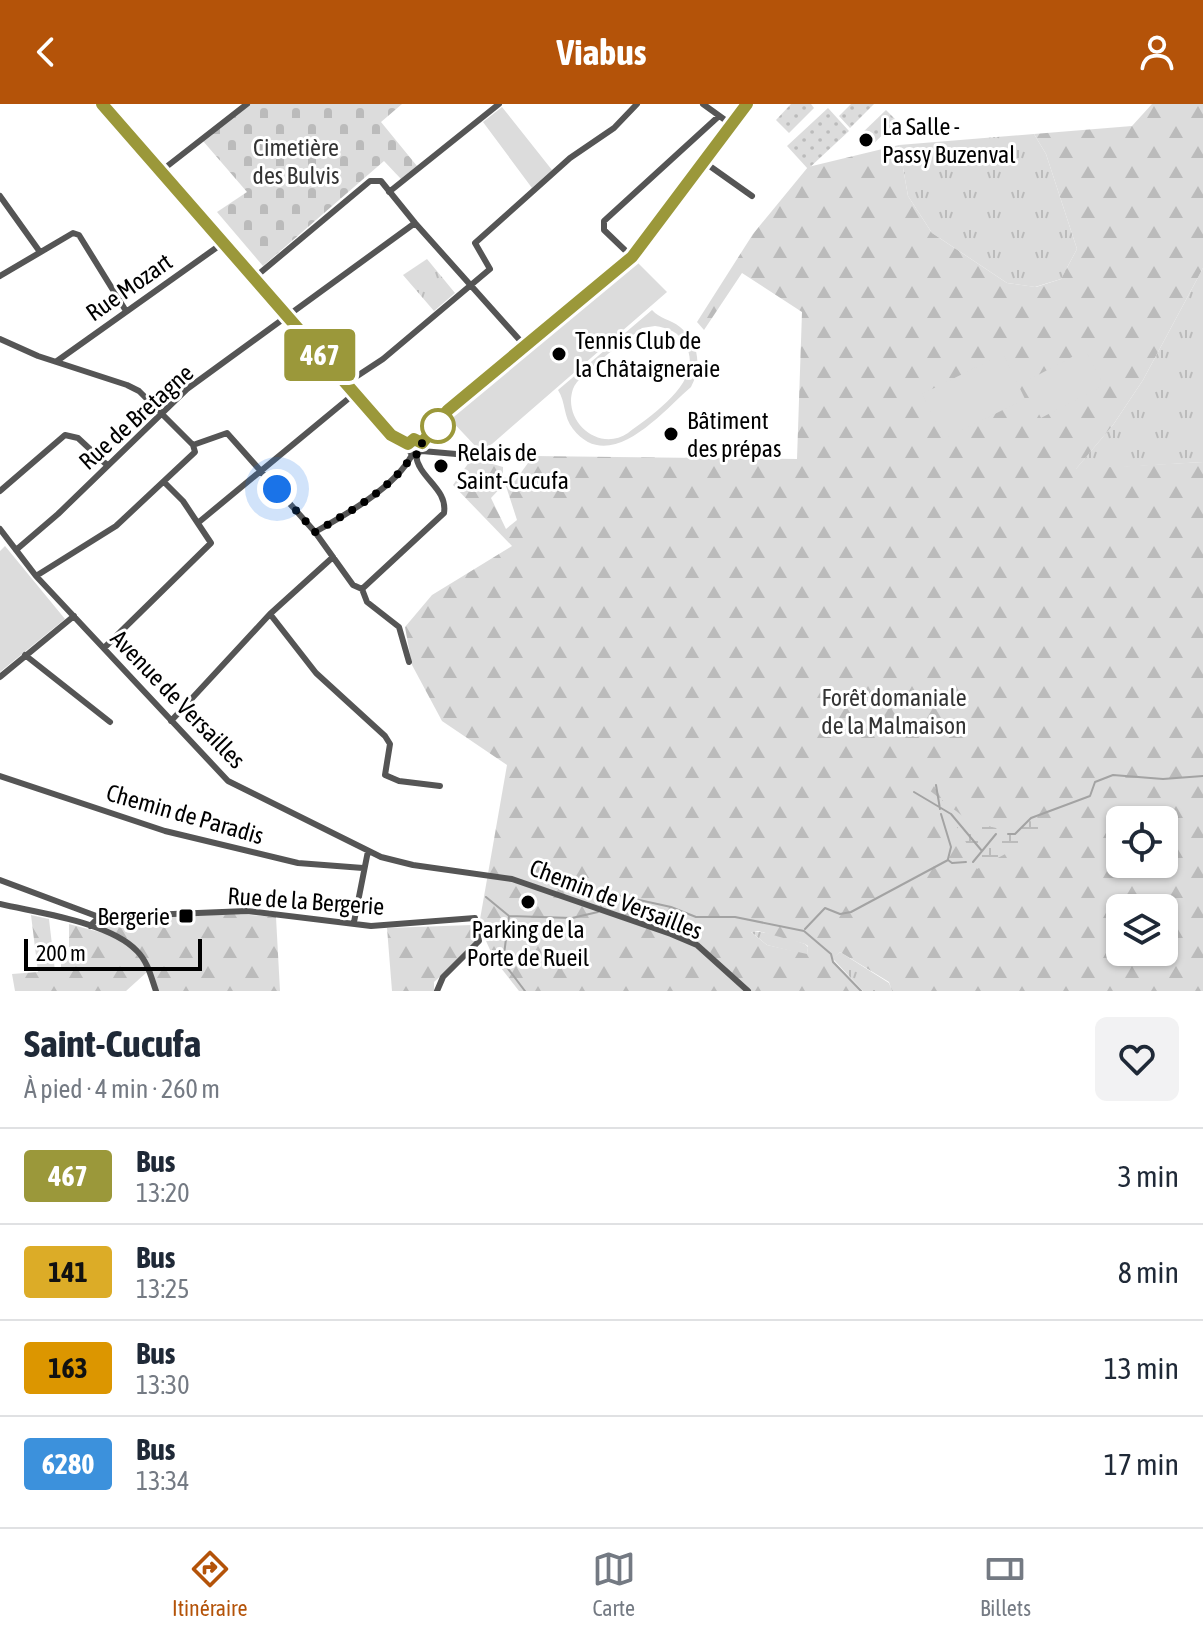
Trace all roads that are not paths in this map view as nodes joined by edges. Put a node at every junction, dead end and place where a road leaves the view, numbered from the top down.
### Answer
1 (102, 104) edge
2 (247, 104) edge
3 (499, 104) edge
4 (637, 104) edge
5 (703, 104) edge
6 (747, 104) edge
7 (719, 116) junction
8 (732, 125) junction
9 (704, 162) junction
10 (161, 171) junction
11 (389, 192) junction
12 (0, 196) edge
13 (752, 196) dead end
14 (415, 223) junction
15 (223, 243) junction
16 (40, 252) junction
17 (632, 257) junction
18 (0, 276) edge
19 (254, 278) junction
20 (470, 286) junction
21 (126, 311) junction
22 (285, 314) junction
23 (0, 339) edge
24 (525, 346) junction
25 (57, 361) junction
26 (345, 384) junction
27 (354, 394) junction
28 (163, 413) junction
29 (408, 444) junction
30 (193, 445) junction
31 (418, 449) junction
32 (479, 456) dead end
33 (107, 465) junction
34 (261, 469) junction
35 (164, 482) junction
36 (0, 491) edge
37 (199, 522) junction
38 (0, 529) edge
39 (315, 532) junction
40 (16, 550) junction
41 (333, 557) junction
42 (36, 576) junction
43 (362, 589) junction
44 (270, 614) junction
45 (74, 616) junction
46 (104, 648) junction
47 (25, 655) junction
48 (409, 662) dead end
49 (0, 677) edge
50 (171, 721) junction
51 (110, 722) dead end
52 (0, 776) edge
53 (440, 786) dead end
54 (368, 851) junction
55 (363, 868) junction
56 (458, 871) joint
57 (0, 880) edge
58 (0, 904) edge
59 (99, 917) junction
60 (354, 922) junction
61 (90, 926) junction
62 (156, 991) edge
63 (437, 991) edge
64 (748, 991) edge

1 - 10 street
2 - 10 street
3 - 11 street
4 - 20 street
5 - 7 street
6 - 8 street
7 - 8 street
7 - 17 street
8 - 9 street
9 - 13 street
9 - 17 street
10 - 15 street
11 - 14 street
11 - 19 street
12 - 16 street
14 - 20 street
14 - 22 street, Rue de Bretagne
15 - 19 street
15 - 21 street, Rue Mozart
16 - 18 street
16 - 21 street
17 - 24 street
19 - 22 street
20 - 24 street
20 - 26 street
21 - 25 street, Rue Mozart
22 - 26 street
22 - 28 street, Rue de Bretagne
23 - 25 street
24 - 31 street
25 - 28 street
26 - 27 street
27 - 29 street
27 - 34 street
28 - 30 street
28 - 33 street, Rue de Bretagne
29 - 31 street
29 - 31 street
30 - 34 street
30 - 35 street
31 - 32 street
31 - 39 street
31 - 43 street
33 - 36 street
33 - 40 street, Rue de Bretagne
34 - 37 street
34 - 39 street
35 - 37 street
35 - 42 street
37 - 46 street
38 - 40 street, Avenue de Versailles
39 - 41 street
40 - 42 street, Avenue de Versailles
41 - 43 street
41 - 44 street
42 - 45 street, Avenue de Versailles
43 - 48 street
44 - 50 street
44 - 53 street
45 - 46 street, Avenue de Versailles
45 - 47 street
46 - 50 street, Avenue de Versailles
47 - 49 street
47 - 51 street
50 - 54 street, Avenue de Versailles
52 - 55 street, Chemin de Paradis
54 - 55 street
54 - 56 street, Avenue de Versailles
55 - 60 street
56 - 64 street, Chemin de Versailles
57 - 59 street
58 - 61 street
59 - 60 street, Rue de la Bergerie
59 - 61 street
60 - 63 street, Rue de la Bergerie
61 - 62 street

